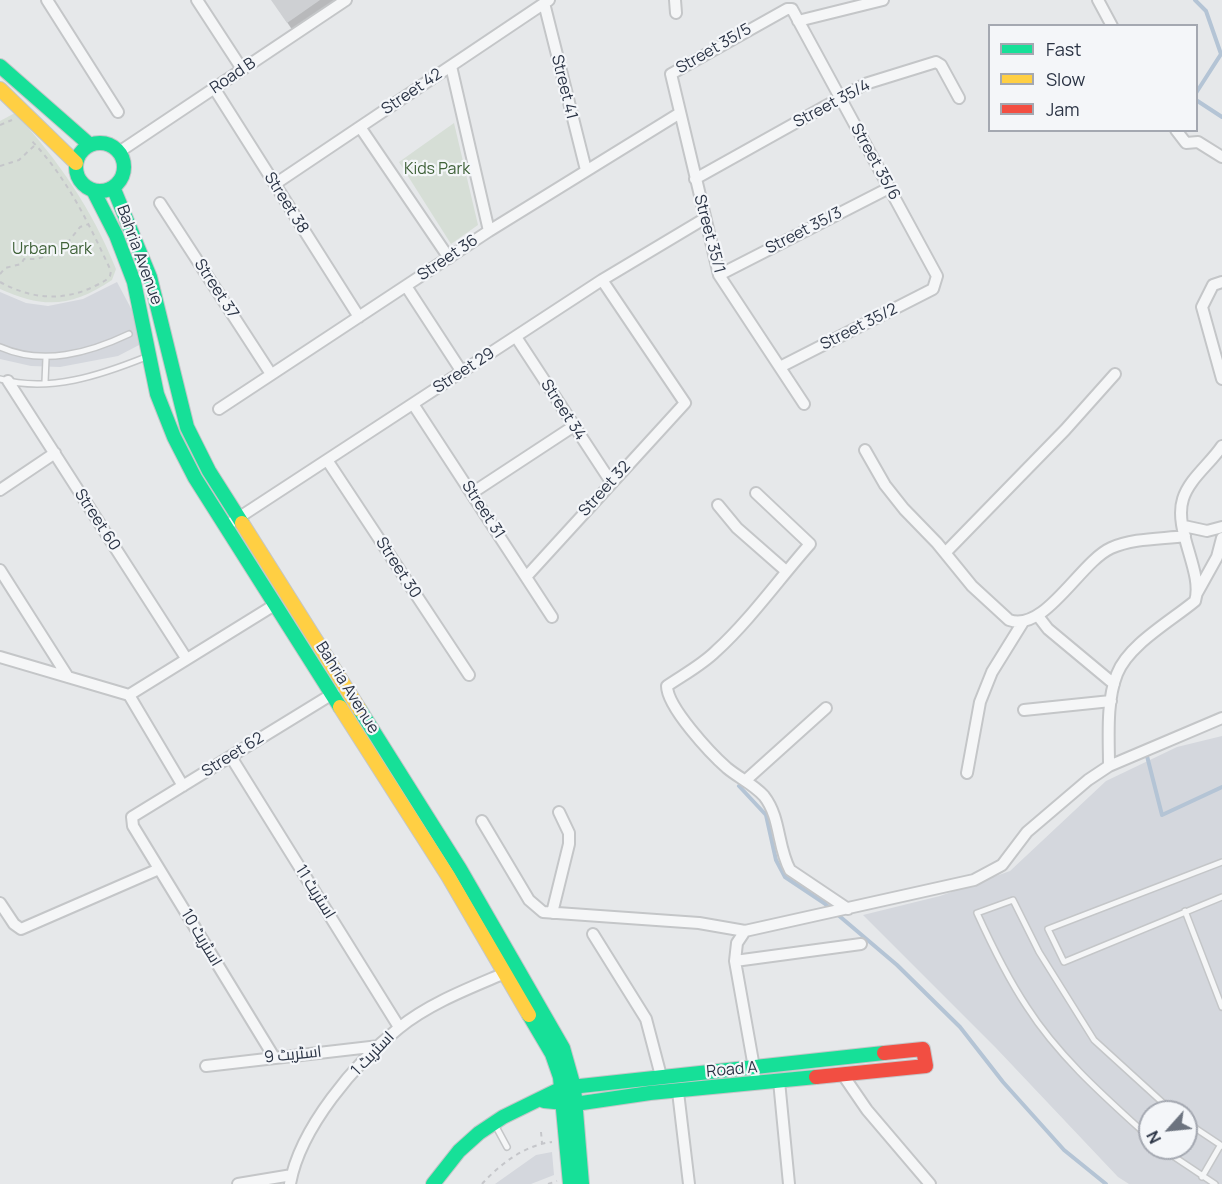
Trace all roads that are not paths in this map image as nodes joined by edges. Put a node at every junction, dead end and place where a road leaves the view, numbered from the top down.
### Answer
1 (47, 0) edge
2 (197, 0) edge
3 (346, 0) edge
4 (675, 0) edge
5 (883, 0) edge
6 (1098, 0) edge
7 (546, 2) edge
8 (862, 3) edge
9 (792, 9) joint
10 (676, 14) dead end
11 (798, 21) junction
12 (1111, 24) edge
13 (0, 66) edge
14 (451, 66) junction
15 (242, 69) junction
16 (0, 88) edge
17 (214, 88) junction
18 (840, 98) junction
19 (959, 98) dead end
20 (118, 112) dead end
21 (680, 112) junction
22 (360, 127) junction
23 (1178, 132) edge
24 (90, 145) junction
25 (119, 152) junction
26 (1222, 157) edge
27 (76, 163) junction
28 (586, 170) junction
29 (695, 179) junction
30 (275, 184) junction
31 (113, 187) junction
32 (889, 188) junction
33 (93, 190) junction
34 (160, 203) dead end
35 (704, 219) junction
36 (489, 231) junction
37 (448, 258) junction
38 (719, 275) junction
39 (602, 280) junction
40 (1222, 282) edge
41 (937, 284) joint
42 (406, 286) junction
43 (358, 317) junction
44 (129, 334) dead end
45 (516, 337) junction
46 (0, 347) edge
47 (150, 355) junction
48 (46, 358) junction
49 (780, 367) junction
50 (462, 372) junction
51 (271, 374) junction
52 (1115, 374) dead end
53 (1222, 379) edge
54 (4, 380) edge
55 (45, 382) junction
56 (413, 404) junction
57 (804, 404) dead end
58 (219, 409) dead end
59 (574, 426) junction
60 (1222, 446) edge
61 (865, 450) dead end
62 (55, 453) junction
63 (327, 460) junction
64 (611, 482) junction
65 (0, 490) edge
66 (472, 493) junction
67 (756, 494) dead end
68 (718, 505) dead end
69 (239, 517) junction
70 (226, 526) junction
71 (1222, 527) edge
72 (1184, 531) junction
73 (1222, 538) edge
74 (945, 553) junction
75 (0, 570) edge
76 (786, 571) junction
77 (526, 577) junction
78 (1197, 593) junction
79 (276, 604) junction
80 (1038, 616) junction
81 (552, 617) dead end
82 (1023, 622) junction
83 (0, 657) edge
84 (186, 658) junction
85 (469, 675) dead end
86 (68, 677) junction
87 (1114, 684) junction
88 (334, 693) junction
89 (129, 694) junction
90 (1111, 701) junction
91 (826, 708) dead end
92 (1024, 710) dead end
93 (1222, 718) edge
94 (231, 757) junction
95 (1109, 766) junction
96 (966, 773) dead end
97 (746, 780) junction
98 (183, 786) junction
99 (559, 812) dead end
100 (132, 817) joint
101 (482, 821) dead end
102 (1222, 863) edge
103 (159, 869) junction
104 (1222, 897) edge
105 (0, 903) edge
106 (845, 910) junction
107 (1185, 911) junction
108 (552, 913) junction
109 (745, 931) junction
110 (593, 934) dead end
111 (861, 944) dead end
112 (735, 961) junction
113 (505, 973) junction
114 (1222, 1007) edge
115 (399, 1027) junction
116 (379, 1046) junction
117 (274, 1057) junction
118 (206, 1066) dead end
119 (755, 1068) junction
120 (843, 1075) junction
121 (662, 1076) junction
122 (779, 1082) junction
123 (757, 1084) junction
124 (568, 1088) junction
125 (678, 1092) junction
126 (1160, 1100) edge
127 (544, 1101) junction
128 (569, 1105) junction
129 (493, 1122) junction
130 (1138, 1127) edge
131 (1198, 1130) edge
132 (1221, 1146) edge
133 (507, 1147) dead end
134 (1178, 1160) edge
135 (1202, 1177) junction
136 (291, 1179) edge
137 (238, 1184) edge
138 (433, 1184) edge
139 (570, 1184) edge
140 (582, 1184) edge
141 (689, 1184) edge
142 (789, 1184) edge
143 (930, 1184) edge
144 (1215, 1184) edge

1 - 20 street
2 - 15 street
3 - 15 street, Road B
4 - 10 street
5 - 8 street
6 - 12 street
7 - 14 street, Street 42
7 - 28 street, Street 41
8 - 11 street
9 - 11 street, Street 35/6
9 - 21 street, Street 35/5
11 - 18 street, Street 35/6
13 - 24 street
14 - 22 street, Street 42
14 - 36 street
15 - 17 street, Road B
16 - 27 street
17 - 25 street, Road B
17 - 30 street, Street 38
18 - 19 street, Street 35/4
18 - 29 street, Street 35/4
18 - 32 street, Street 35/6
21 - 28 street, Street 36
21 - 29 street, Street 35/1
22 - 30 street, Street 42
22 - 37 street
23 - 26 street
24 - 25 street
24 - 27 street
25 - 31 street
27 - 33 street
28 - 36 street, Street 36
29 - 35 street, Street 35/1
30 - 43 street, Street 38
31 - 33 street
31 - 69 street, Bahria Avenue
32 - 38 street, Street 35/3
32 - 41 street, Street 35/6
33 - 47 street, Bahria Avenue
34 - 51 street, Street 37
35 - 38 street, Street 35/1
35 - 39 street, Street 29
36 - 37 street, Street 36
37 - 42 street, Street 36
38 - 49 street, Street 35/1
39 - 45 street, Street 29
39 - 64 street, Street 32
40 - 53 street
41 - 49 street, Street 35/2
42 - 43 street, Street 36
42 - 50 street
43 - 51 street, Street 36
44 - 48 lane
45 - 50 street, Street 29
45 - 59 street, Street 34
46 - 48 lane
47 - 55 lane
47 - 70 street, Bahria Avenue
48 - 55 lane
49 - 57 street, Street 35/1
50 - 56 street, Street 29
51 - 58 street, Street 36
52 - 74 street
54 - 55 lane
54 - 62 street, Street 60
56 - 63 street, Street 29
56 - 66 street, Street 31
59 - 64 street, Street 34
59 - 66 street
60 - 72 street
61 - 74 street
62 - 65 street
62 - 84 street, Street 60
63 - 69 street, Street 29
63 - 85 street, Street 30
64 - 77 street, Street 32
66 - 77 street, Street 31
67 - 76 street
68 - 76 street
69 - 70 street, Street 29
69 - 124 street, Bahria Avenue
70 - 79 street, Bahria Avenue
71 - 72 street
72 - 78 street
72 - 80 street
73 - 78 street
74 - 82 street
75 - 86 street
76 - 97 street
77 - 81 street, Street 31
78 - 87 street
79 - 84 street
79 - 88 street, Bahria Avenue
80 - 82 street
80 - 87 street
82 - 96 street
83 - 86 street
84 - 89 street
86 - 89 street
87 - 90 street
88 - 94 street, Street 62
88 - 113 street, Bahria Avenue
89 - 98 street
90 - 92 street
90 - 95 street
91 - 97 street
93 - 95 street
94 - 98 street, Street 62
94 - 115 street, اسٹریٹ 11
95 - 106 street
97 - 106 street
98 - 100 street, Street 62
99 - 108 street
100 - 103 street, اسٹریٹ 10
101 - 108 street
102 - 107 lane
103 - 105 street
103 - 117 street, اسٹریٹ 10
104 - 107 lane
106 - 109 street
107 - 114 lane
108 - 109 street
109 - 112 street
110 - 121 street
111 - 112 street
112 - 119 street
113 - 115 street, اسٹریٹ 1
113 - 124 street, Bahria Avenue
115 - 116 street, اسٹریٹ 1
116 - 117 street, اسٹریٹ 9
116 - 136 street, اسٹریٹ 1
117 - 118 street, اسٹریٹ 9
119 - 120 street, Road A
119 - 121 street, Road A
119 - 123 street
120 - 122 street, Road A
120 - 143 street
121 - 124 street, Road A
122 - 123 street, Road A
122 - 142 street
123 - 125 street, Road A
124 - 127 street, Road A
124 - 128 street, Bahria Avenue
125 - 128 street, Road A
125 - 141 street
126 - 130 lane
127 - 128 street, Road A
127 - 129 street, Road A
128 - 139 street, Bahria Avenue
128 - 140 street, Bahria Avenue
129 - 133 lane
129 - 138 street, Road A
131 - 132 lane
132 - 135 lane
134 - 135 lane
135 - 144 lane
136 - 137 street

